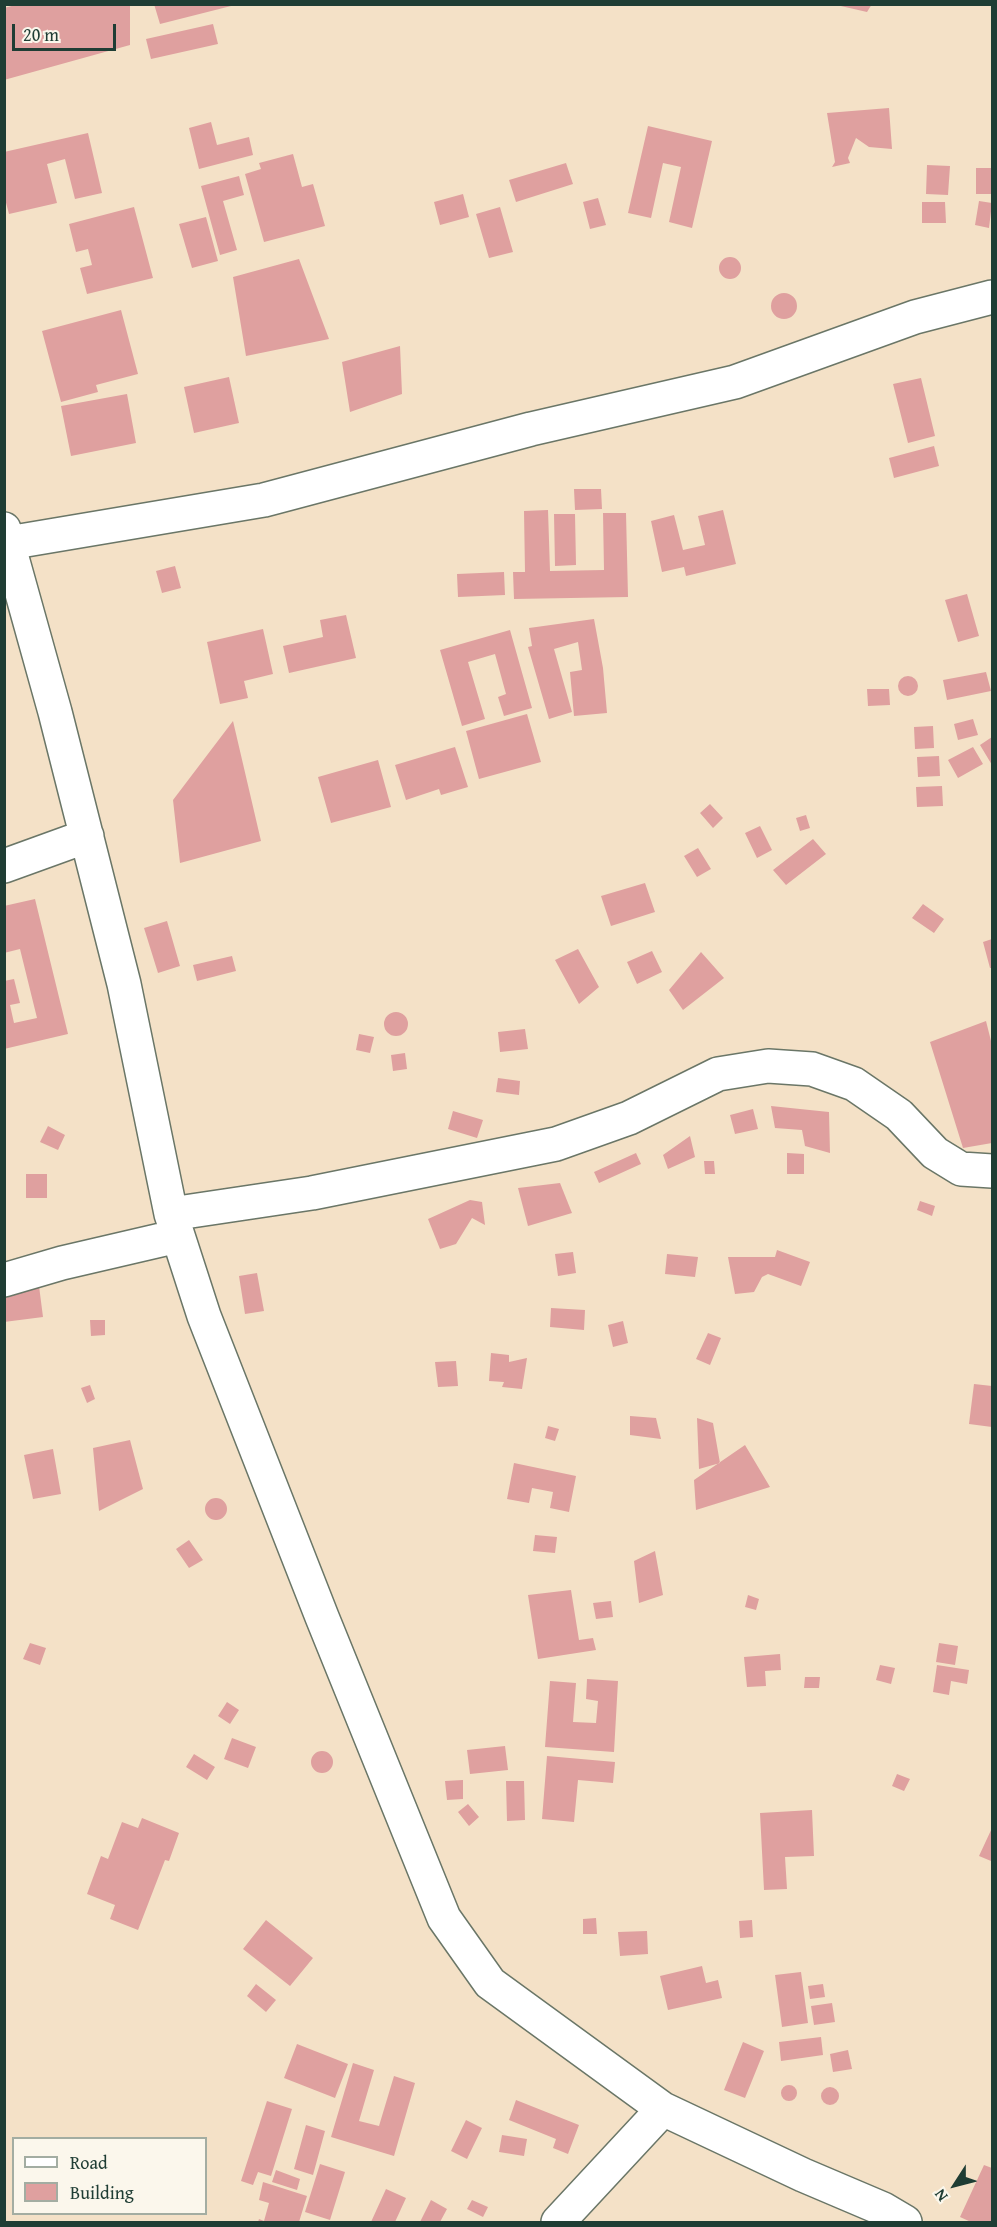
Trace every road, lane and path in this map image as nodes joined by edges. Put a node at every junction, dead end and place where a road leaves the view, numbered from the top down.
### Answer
1 (993, 297) edge
2 (6, 536) edge
3 (87, 836) junction
4 (4, 866) edge
5 (993, 1171) edge
6 (175, 1225) junction
7 (4, 1280) edge
8 (663, 2109) junction
9 (558, 2223) edge
10 (905, 2223) edge

1 - 2 street
2 - 3 street
3 - 4 street
3 - 6 street
5 - 6 street
6 - 7 street
6 - 8 street
8 - 9 street
8 - 10 street

